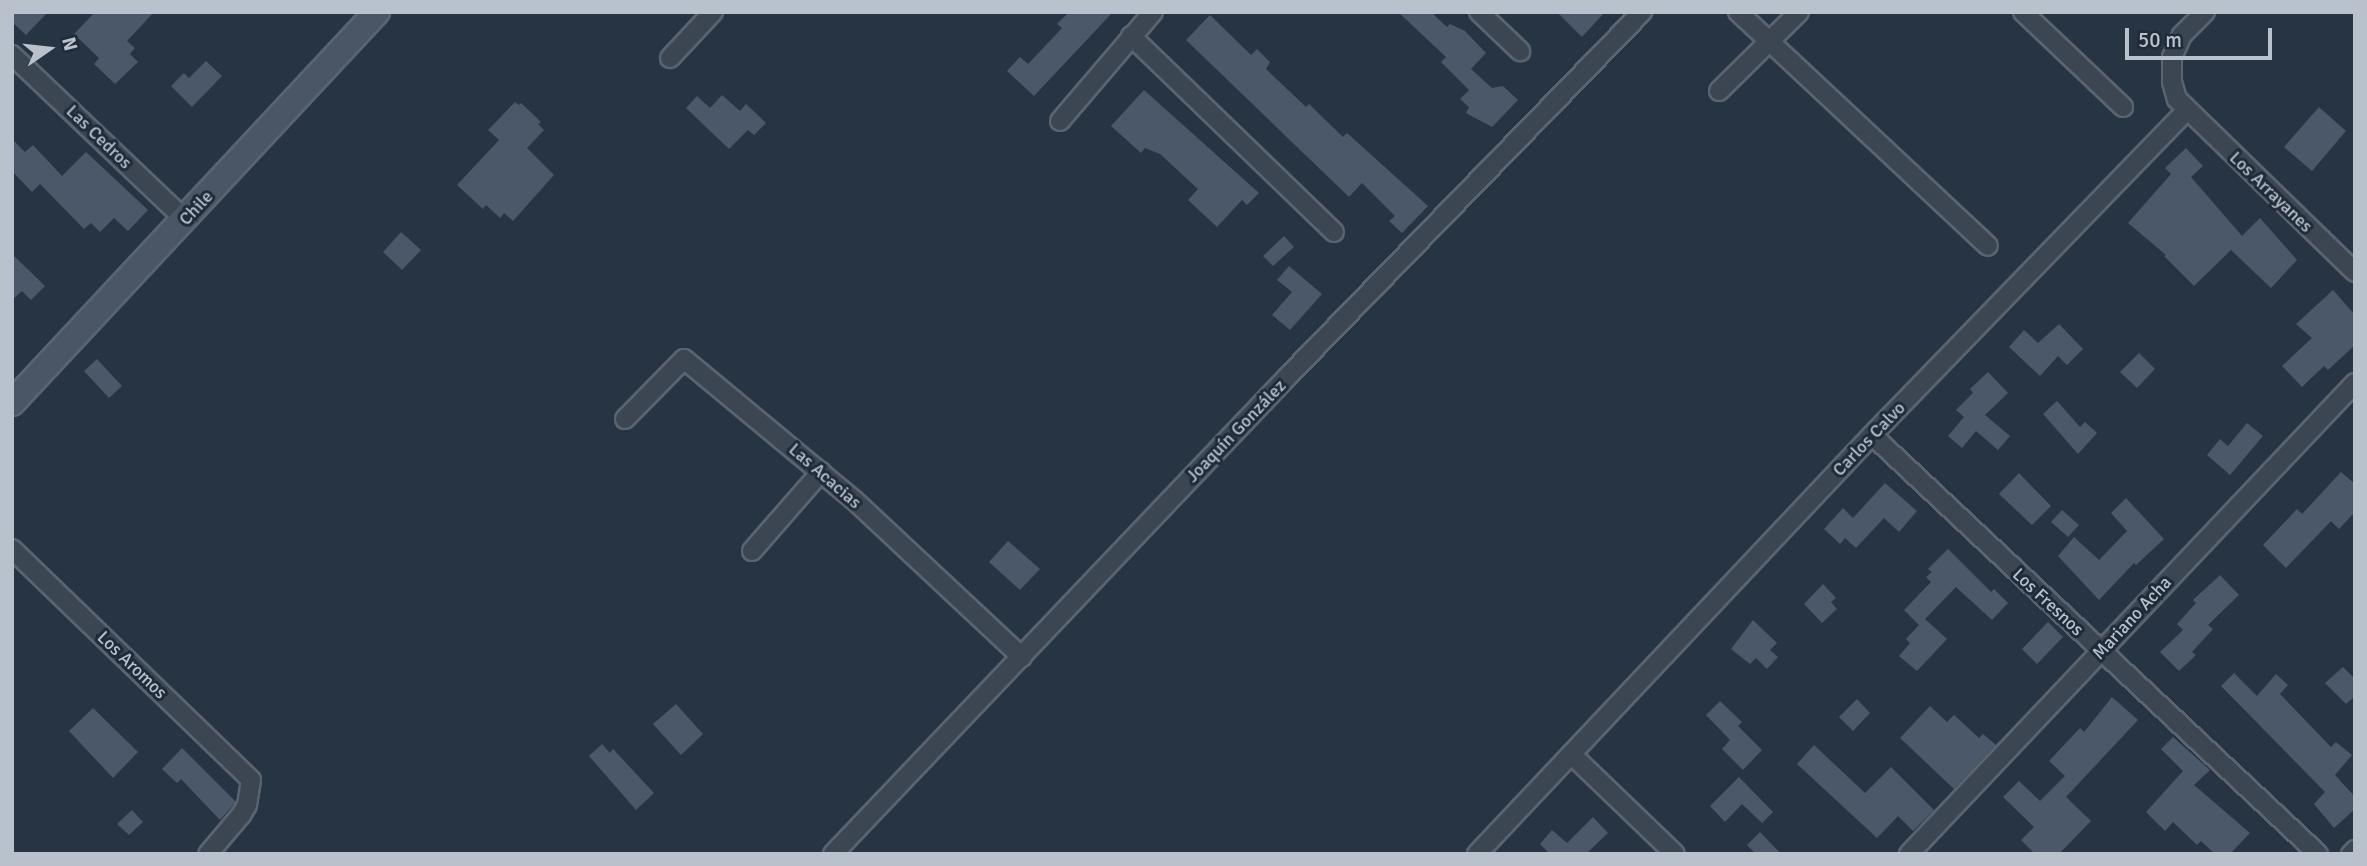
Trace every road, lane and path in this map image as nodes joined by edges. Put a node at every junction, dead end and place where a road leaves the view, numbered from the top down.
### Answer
1 (377, 12) edge
2 (713, 12) edge
3 (1153, 12) edge
4 (1479, 12) edge
5 (1642, 12) edge
6 (1738, 12) edge
7 (1799, 12) edge
8 (2023, 12) edge
9 (2205, 12) edge
10 (1131, 36) junction
11 (1769, 42) junction
12 (1520, 51) dead end
13 (12, 55) edge
14 (670, 58) dead end
15 (1719, 91) dead end
16 (2123, 107) dead end
17 (2186, 111) junction
18 (1060, 121) dead end
19 (185, 220) junction
20 (1334, 233) dead end
21 (1988, 246) dead end
22 (2355, 272) edge
23 (2355, 383) edge
24 (12, 403) edge
25 (625, 419) dead end
26 (1872, 435) junction
27 (821, 472) junction
28 (12, 550) edge
29 (752, 551) dead end
30 (2101, 652) junction
31 (1021, 657) junction
32 (1571, 754) junction
33 (2355, 849) edge
34 (208, 854) edge
35 (833, 854) edge
36 (1477, 854) edge
37 (1675, 854) edge
38 (1909, 854) edge
39 (2318, 854) edge
40 (2351, 854) edge

1 - 19 street, Chile
2 - 14 street
3 - 10 street
4 - 12 street
5 - 31 street, Joaquín González
6 - 11 street
7 - 11 street
8 - 16 street
9 - 17 street
10 - 18 street
10 - 20 street
11 - 15 street
11 - 21 street
13 - 19 street, Las Cedros
17 - 22 street, Los Arrayanes
17 - 26 street, Carlos Calvo
19 - 24 street, Chile
23 - 30 street, Mariano Acha
25 - 27 street, Las Acacias
26 - 30 street, Los Fresnos
26 - 32 street, Carlos Calvo
27 - 29 street
27 - 31 street, Las Acacias
28 - 34 street, Los Aromos
30 - 38 street, Mariano Acha
30 - 39 street, Los Fresnos
31 - 35 street, Joaquín González
32 - 36 street, Carlos Calvo
32 - 37 street
33 - 40 street

